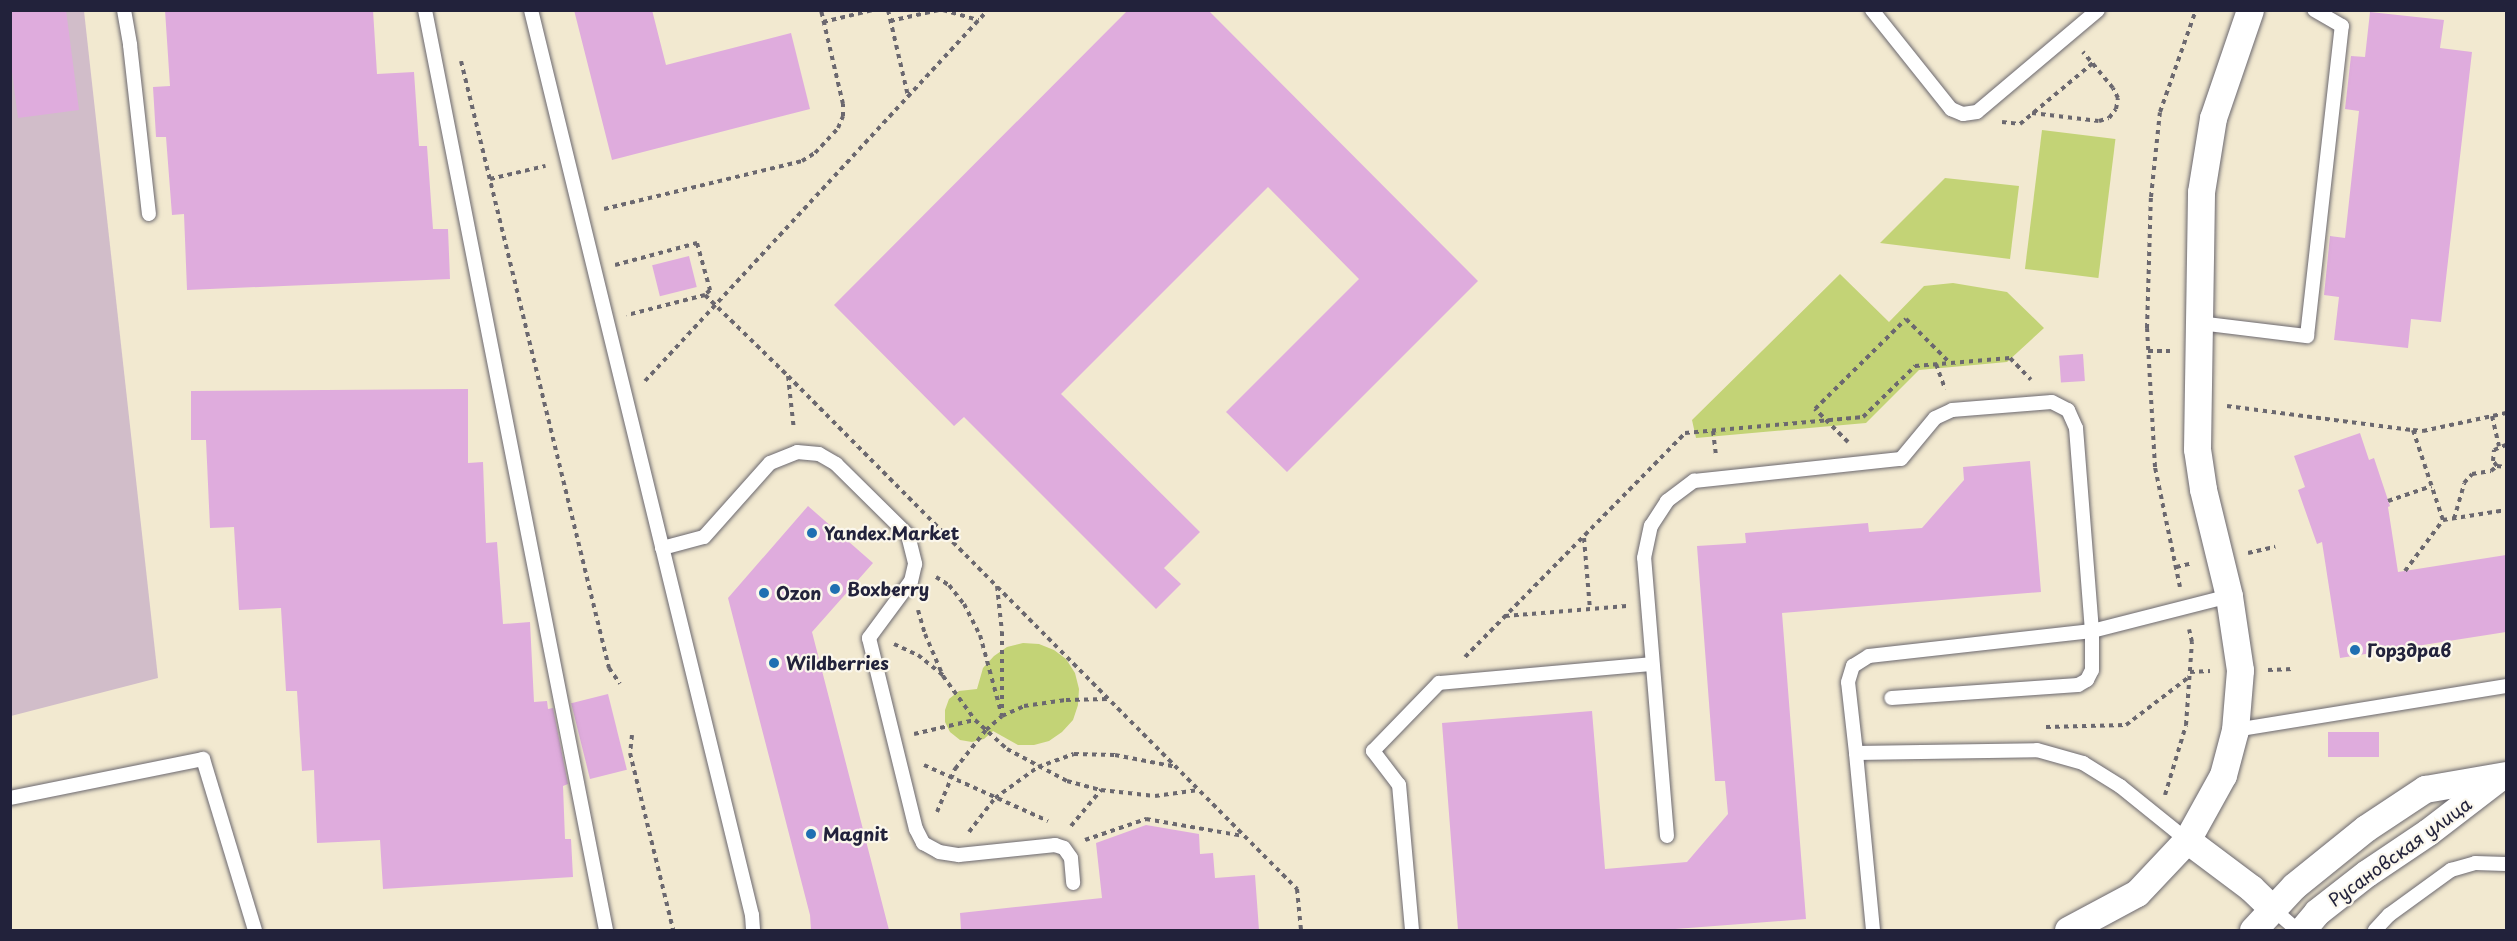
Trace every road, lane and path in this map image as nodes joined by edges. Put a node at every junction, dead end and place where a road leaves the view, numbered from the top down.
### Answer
1 (124, 10) edge
2 (425, 10) edge
3 (531, 10) edge
4 (821, 10) edge
5 (873, 10) edge
6 (888, 10) edge
7 (941, 10) edge
8 (988, 10) edge
9 (1872, 10) edge
10 (2098, 10) edge
11 (2250, 10) edge
12 (2314, 10) edge
13 (979, 20) junction
14 (890, 21) junction
15 (824, 22) junction
16 (2069, 35) junction
17 (460, 56) dead end
18 (2093, 63) junction
19 (909, 96) junction
20 (1977, 112) junction
21 (2032, 113) junction
22 (567, 161) junction
23 (490, 179) junction
24 (149, 214) dead end
25 (580, 215) junction
26 (594, 270) junction
27 (705, 295) junction
28 (715, 305) junction
29 (606, 321) junction
30 (2199, 323) junction
31 (2148, 351) dead end
32 (2177, 351) dead end
33 (1949, 363) dead end
34 (789, 376) junction
35 (627, 401) junction
36 (2197, 402) junction
37 (2506, 413) edge
38 (2492, 416) junction
39 (2413, 430) junction
40 (2506, 445) edge
41 (2499, 446) junction
42 (797, 452) junction
43 (1869, 463) junction
44 (2497, 466) junction
45 (2506, 467) edge
46 (2432, 486) junction
47 (2388, 501) dead end
48 (2506, 510) edge
49 (2454, 519) junction
50 (2443, 520) junction
51 (1584, 537) dead end
52 (2275, 547) dead end
53 (662, 548) junction
54 (2238, 555) dead end
55 (915, 564) junction
56 (2405, 571) dead end
57 (911, 581) junction
58 (997, 586) junction
59 (2229, 596) junction
60 (1647, 604) junction
61 (1590, 609) junction
62 (1505, 616) dead end
63 (2092, 631) junction
64 (869, 638) junction
65 (1652, 664) junction
66 (2294, 669) dead end
67 (2258, 670) dead end
68 (2211, 671) dead end
69 (2190, 672) dead end
70 (943, 676) junction
71 (2189, 677) dead end
72 (620, 684) dead end
73 (2506, 686) edge
74 (1891, 698) dead end
75 (1109, 699) junction
76 (1002, 716) junction
77 (975, 720) junction
78 (2043, 727) dead end
79 (986, 730) junction
80 (2235, 730) junction
81 (632, 735) dead end
82 (895, 746) junction
83 (1856, 753) junction
84 (1038, 767) junction
85 (1177, 767) junction
86 (2504, 776) edge
87 (951, 779) junction
88 (1101, 790) junction
89 (1200, 790) junction
90 (10, 798) edge
91 (995, 798) junction
92 (1068, 830) junction
93 (1076, 833) dead end
94 (1083, 836) dead end
95 (1246, 836) junction
96 (1666, 836) dead end
97 (1091, 839) junction
98 (2187, 840) junction
99 (923, 843) junction
100 (1054, 845) junction
101 (959, 855) junction
102 (2506, 864) edge
103 (1073, 883) dead end
104 (2273, 909) junction
105 (255, 930) edge
106 (606, 930) edge
107 (673, 930) edge
108 (753, 930) edge
109 (1301, 930) edge
110 (1412, 930) edge
111 (1873, 930) edge
112 (2068, 930) edge
113 (2253, 930) edge
114 (2297, 930) edge
115 (2302, 930) edge
116 (2375, 930) edge

1 - 24 lane
2 - 106 lane
3 - 22 lane
4 - 15 path
5 - 15 path
6 - 14 path
7 - 13 path
7 - 14 path
8 - 13 path
9 - 20 lane
10 - 16 lane
11 - 30 street
12 - 30 lane
13 - 19 path
14 - 19 path
15 - 25 path
16 - 18 path
16 - 20 lane
17 - 23 path
18 - 21 path
18 - 21 path
19 - 28 path
20 - 21 path
22 - 23 path
22 - 25 lane
23 - 72 path
25 - 26 lane
26 - 27 path
26 - 29 lane
27 - 28 path
27 - 29 path
28 - 34 path
28 - 35 path
29 - 35 lane
30 - 36 street
31 - 32 path
33 - 43 path
34 - 42 path
34 - 58 path
35 - 53 lane
36 - 39 path
36 - 59 street
37 - 38 path
38 - 39 path
38 - 41 path
39 - 46 path
40 - 41 path
41 - 44 path
42 - 53 lane
42 - 55 lane
43 - 60 lane
43 - 63 lane
44 - 45 path
44 - 49 path
46 - 47 path
46 - 50 path
48 - 49 path
49 - 50 path
50 - 56 path
51 - 61 path
52 - 54 path
53 - 108 lane
55 - 57 lane
55 - 76 path
57 - 64 lane
57 - 70 path
58 - 75 path
58 - 76 path
59 - 63 lane
59 - 80 street
60 - 61 path
60 - 65 lane
61 - 62 path
63 - 74 lane
63 - 83 lane
64 - 70 path
64 - 82 lane
65 - 96 lane
65 - 110 lane
66 - 67 path
68 - 69 path
70 - 77 path
71 - 78 path
73 - 80 lane
75 - 76 path
75 - 85 path
76 - 79 path
77 - 79 path
77 - 82 path
79 - 84 path
79 - 87 path
80 - 98 street
81 - 107 path
82 - 87 path
82 - 99 lane
83 - 98 lane
83 - 111 lane
84 - 85 path
84 - 88 path
84 - 91 path
85 - 89 path
86 - 104 street, Русановская улица
86 - 115 street, Русановская улица
87 - 91 path
87 - 99 path
88 - 89 path
88 - 92 path
89 - 95 path
90 - 105 lane
91 - 92 path
91 - 101 path
92 - 93 path
92 - 100 path
94 - 97 path
95 - 97 path
95 - 109 path
97 - 100 path
98 - 104 street
98 - 112 street
99 - 101 lane
100 - 101 lane
100 - 103 lane
102 - 116 lane
104 - 113 street, Русановская улица
104 - 114 lane

